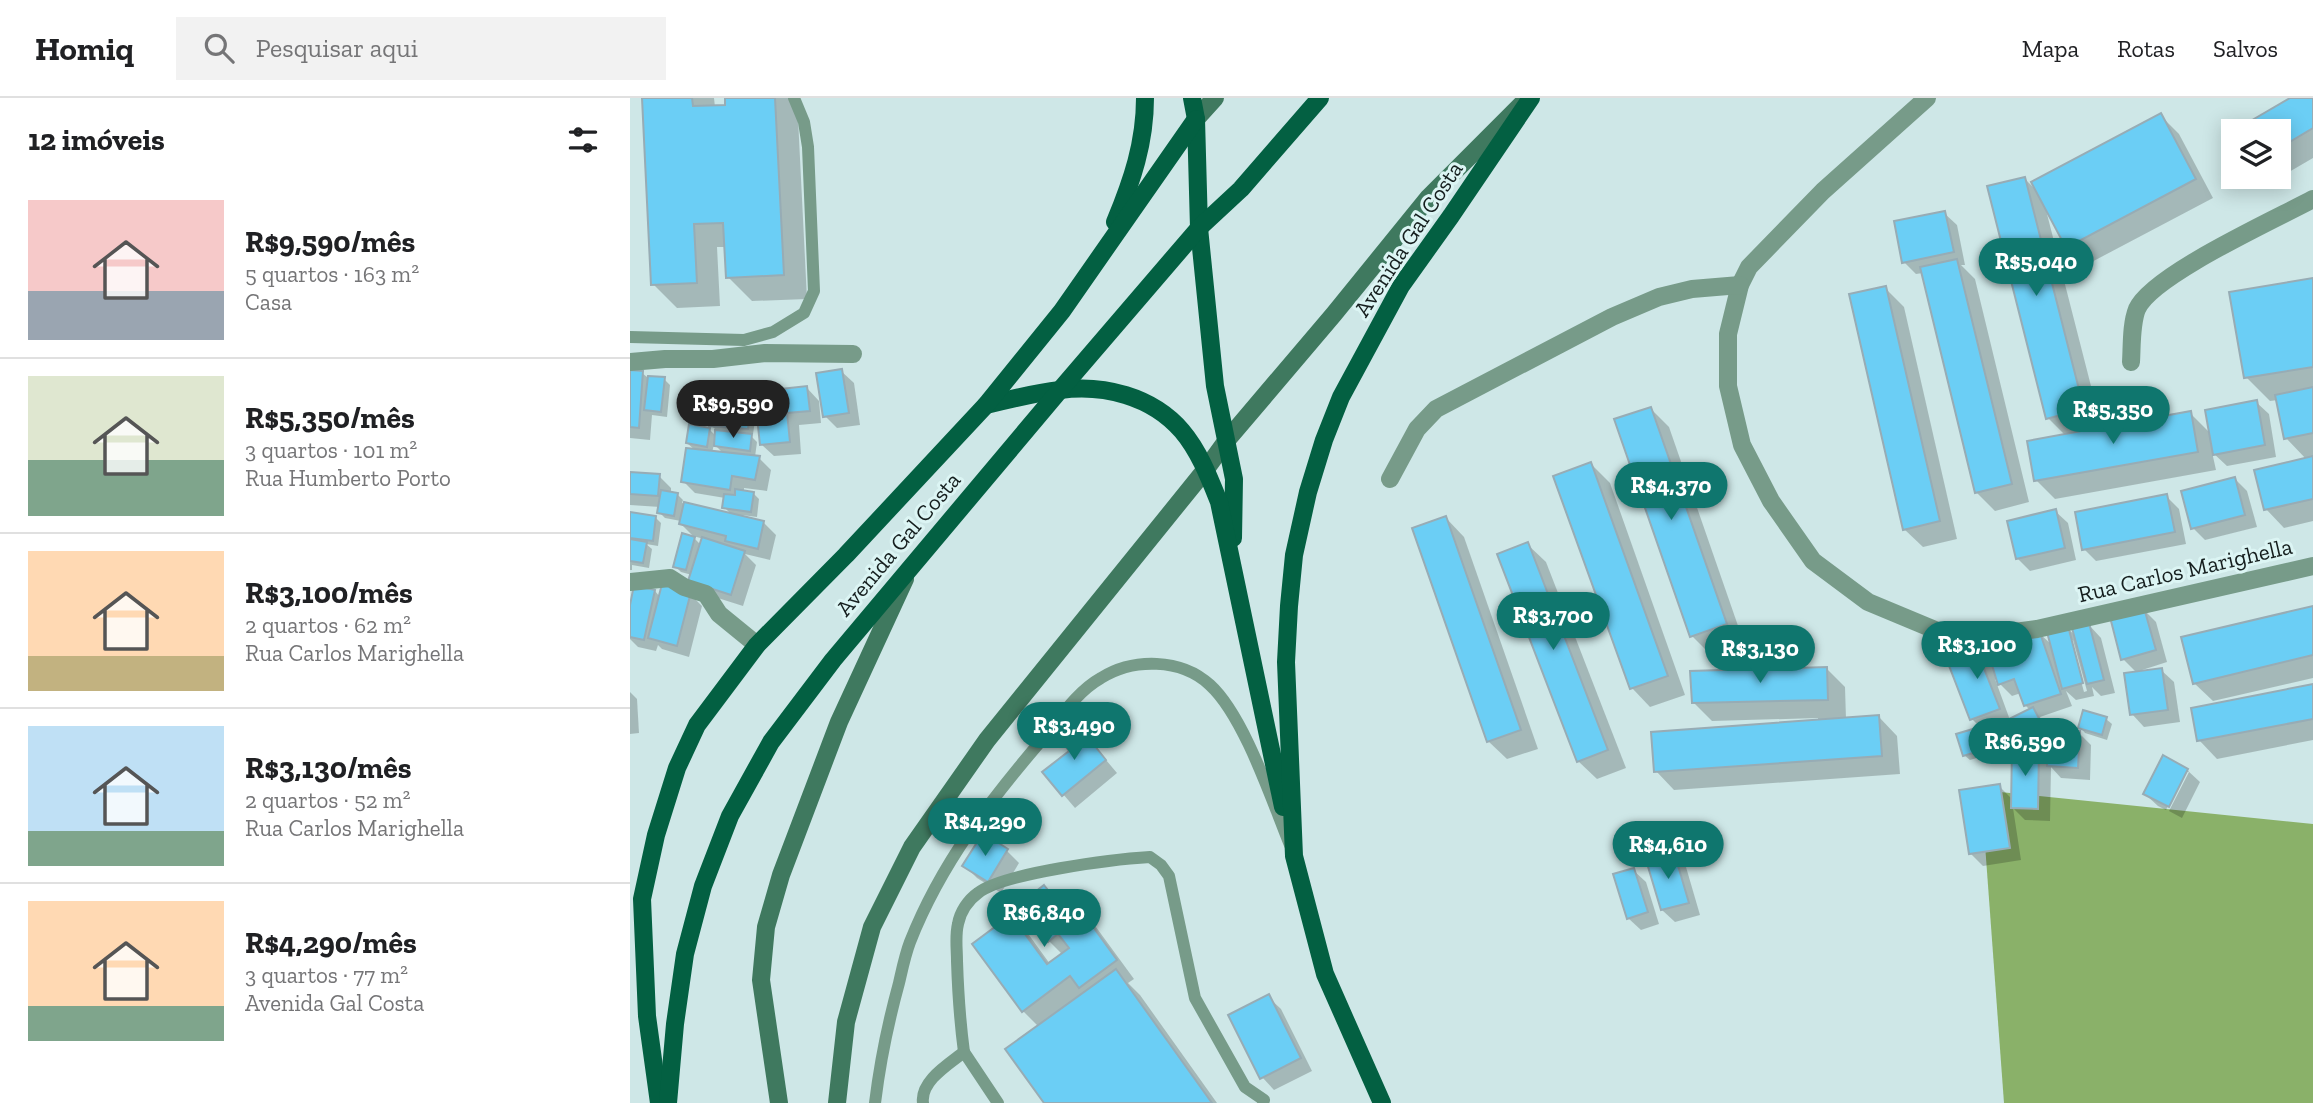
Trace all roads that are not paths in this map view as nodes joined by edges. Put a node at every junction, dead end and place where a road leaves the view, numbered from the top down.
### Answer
1 (794, 98) edge
2 (1145, 98) edge
3 (1192, 98) edge
4 (1215, 98) edge
5 (1320, 98) edge
6 (1529, 98) edge
7 (1927, 98) edge
8 (1196, 120) junction
9 (2313, 199) edge
10 (1199, 228) junction
11 (1100, 256) junction
12 (1740, 285) junction
13 (630, 337) edge
14 (853, 354) dead end
15 (630, 362) edge
16 (2131, 362) dead end
17 (1060, 390) junction
18 (986, 405) junction
19 (1227, 440) junction
20 (1206, 469) junction
21 (1390, 479) dead end
22 (1231, 562) junction
23 (2313, 566) edge
24 (909, 570) junction
25 (630, 582) edge
26 (757, 645) junction
27 (1294, 856) junction
28 (964, 1052) junction
29 (659, 1103) edge
30 (668, 1103) edge
31 (779, 1103) edge
32 (837, 1103) edge
33 (875, 1103) edge
34 (923, 1103) edge
35 (998, 1103) edge
36 (1263, 1103) edge
37 (1382, 1103) edge

1 - 13 lane
2 - 11 main road
3 - 8 main road
4 - 8 main road
5 - 10 main road, Avenida Gal Costa
6 - 19 main road
6 - 27 main road, Avenida Gal Costa
7 - 12 street, Rua Carlos Marighella
8 - 10 main road
8 - 11 main road
9 - 16 street
10 - 17 main road, Avenida Gal Costa
10 - 19 main road
11 - 18 main road
12 - 21 street
12 - 23 street, Rua Carlos Marighella
14 - 15 street
17 - 18 main road
17 - 20 main road
17 - 24 main road, Avenida Gal Costa
18 - 26 main road
19 - 20 main road
19 - 22 main road
20 - 22 main road
20 - 32 main road
22 - 27 main road
24 - 30 main road, Avenida Gal Costa
24 - 31 main road
25 - 26 street
26 - 29 main road
27 - 33 lane
27 - 37 main road, Avenida Gal Costa
28 - 34 lane
28 - 35 lane
28 - 36 lane

